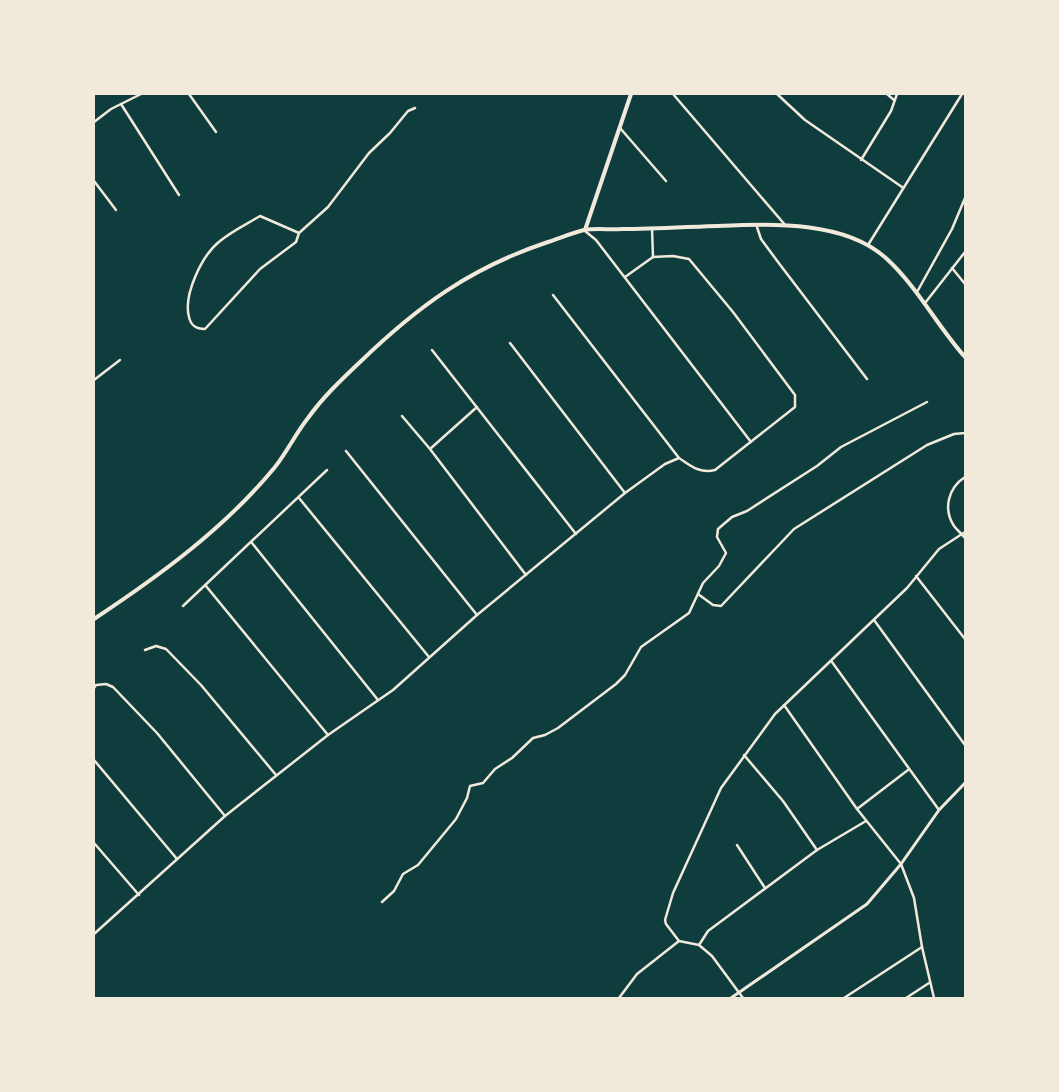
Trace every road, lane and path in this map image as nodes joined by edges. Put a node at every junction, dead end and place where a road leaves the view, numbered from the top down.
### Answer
1 (141, 94) edge
2 (189, 94) edge
3 (631, 94) edge
4 (673, 94) edge
5 (777, 94) edge
6 (887, 94) edge
7 (897, 94) edge
8 (962, 94) edge
9 (894, 100) junction
10 (121, 104) junction
11 (415, 108) dead end
12 (94, 122) edge
13 (619, 127) junction
14 (216, 132) dead end
15 (861, 160) junction
16 (94, 181) edge
17 (666, 181) dead end
18 (902, 187) junction
19 (179, 195) dead end
20 (965, 198) edge
21 (116, 210) dead end
22 (756, 227) junction
23 (787, 227) junction
24 (652, 228) junction
25 (585, 230) junction
26 (298, 233) junction
27 (868, 245) junction
28 (965, 252) edge
29 (653, 257) junction
30 (951, 268) junction
31 (625, 277) junction
32 (965, 284) edge
33 (916, 294) junction
34 (554, 295) dead end
35 (924, 304) junction
36 (510, 343) dead end
37 (432, 350) dead end
38 (965, 358) edge
39 (120, 360) dead end
40 (867, 379) dead end
41 (94, 380) edge
42 (927, 402) dead end
43 (477, 407) junction
44 (402, 416) dead end
45 (965, 433) edge
46 (751, 442) junction
47 (430, 449) junction
48 (346, 451) dead end
49 (679, 458) junction
50 (327, 470) dead end
51 (965, 477) edge
52 (625, 493) junction
53 (299, 498) junction
54 (964, 533) edge
55 (576, 534) junction
56 (965, 538) edge
57 (252, 543) junction
58 (526, 575) junction
59 (916, 576) junction
60 (206, 586) junction
61 (698, 594) junction
62 (183, 606) dead end
63 (477, 614) junction
64 (94, 619) edge
65 (874, 620) junction
66 (965, 639) edge
67 (145, 650) dead end
68 (430, 657) junction
69 (832, 662) junction
70 (94, 688) edge
71 (378, 700) junction
72 (784, 705) junction
73 (328, 735) junction
74 (965, 744) edge
75 (744, 755) junction
76 (94, 760) edge
77 (908, 770) junction
78 (276, 776) junction
79 (965, 783) edge
80 (857, 809) junction
81 (939, 810) junction
82 (225, 816) junction
83 (866, 821) junction
84 (94, 843) edge
85 (737, 845) dead end
86 (817, 850) junction
87 (177, 859) junction
88 (901, 864) junction
89 (765, 888) junction
90 (139, 895) junction
91 (382, 902) dead end
92 (94, 934) edge
93 (679, 941) junction
94 (699, 945) junction
95 (922, 947) junction
96 (930, 982) junction
97 (739, 993) junction
98 (619, 998) edge
99 (731, 998) edge
100 (743, 998) edge
101 (844, 998) edge
102 (906, 998) edge
103 (934, 998) edge

1 - 10 street
2 - 14 street
3 - 13 main road
4 - 23 street
5 - 15 street
6 - 9 street
7 - 9 street
8 - 18 street
9 - 15 street
10 - 12 street
10 - 19 street
11 - 26 street
13 - 17 street
13 - 25 main road
15 - 18 street
16 - 21 street
18 - 27 street
20 - 33 street
22 - 23 main road
22 - 24 main road
22 - 40 street
23 - 27 main road
24 - 25 main road
24 - 29 street
25 - 31 street
25 - 64 main road
26 - 26 street
27 - 33 main road
28 - 30 street
29 - 31 street
29 - 46 street
30 - 32 street
30 - 35 street
31 - 46 street
33 - 35 main road
34 - 49 street
35 - 38 main road
36 - 52 street
37 - 43 street
39 - 41 street
42 - 61 street
43 - 47 street
43 - 55 street
44 - 47 street
45 - 61 street
46 - 49 street
47 - 58 street
48 - 63 street
49 - 52 street
50 - 53 street
51 - 54 street
52 - 55 street
53 - 57 street
53 - 68 street
54 - 56 street
54 - 59 street
55 - 58 street
57 - 60 street
57 - 71 street
58 - 63 street
59 - 65 street
59 - 66 street
60 - 62 street
60 - 73 street
61 - 91 street
63 - 68 street
65 - 69 street
65 - 74 street
67 - 78 street
68 - 71 street
69 - 72 street
69 - 77 street
70 - 82 street
71 - 73 street
72 - 75 street
72 - 80 street
73 - 78 street
75 - 86 street
75 - 93 street
76 - 87 street
77 - 80 street
77 - 81 street
78 - 82 street
79 - 81 street
80 - 83 street
81 - 88 street
82 - 87 street
83 - 86 street
83 - 88 street
84 - 90 street
85 - 89 street
86 - 89 street
87 - 90 street
88 - 95 street
88 - 97 street
89 - 94 street
90 - 92 street
93 - 94 street
93 - 98 street
94 - 97 street
95 - 96 street
95 - 101 street
96 - 102 street
96 - 103 street
97 - 99 street
97 - 100 street

